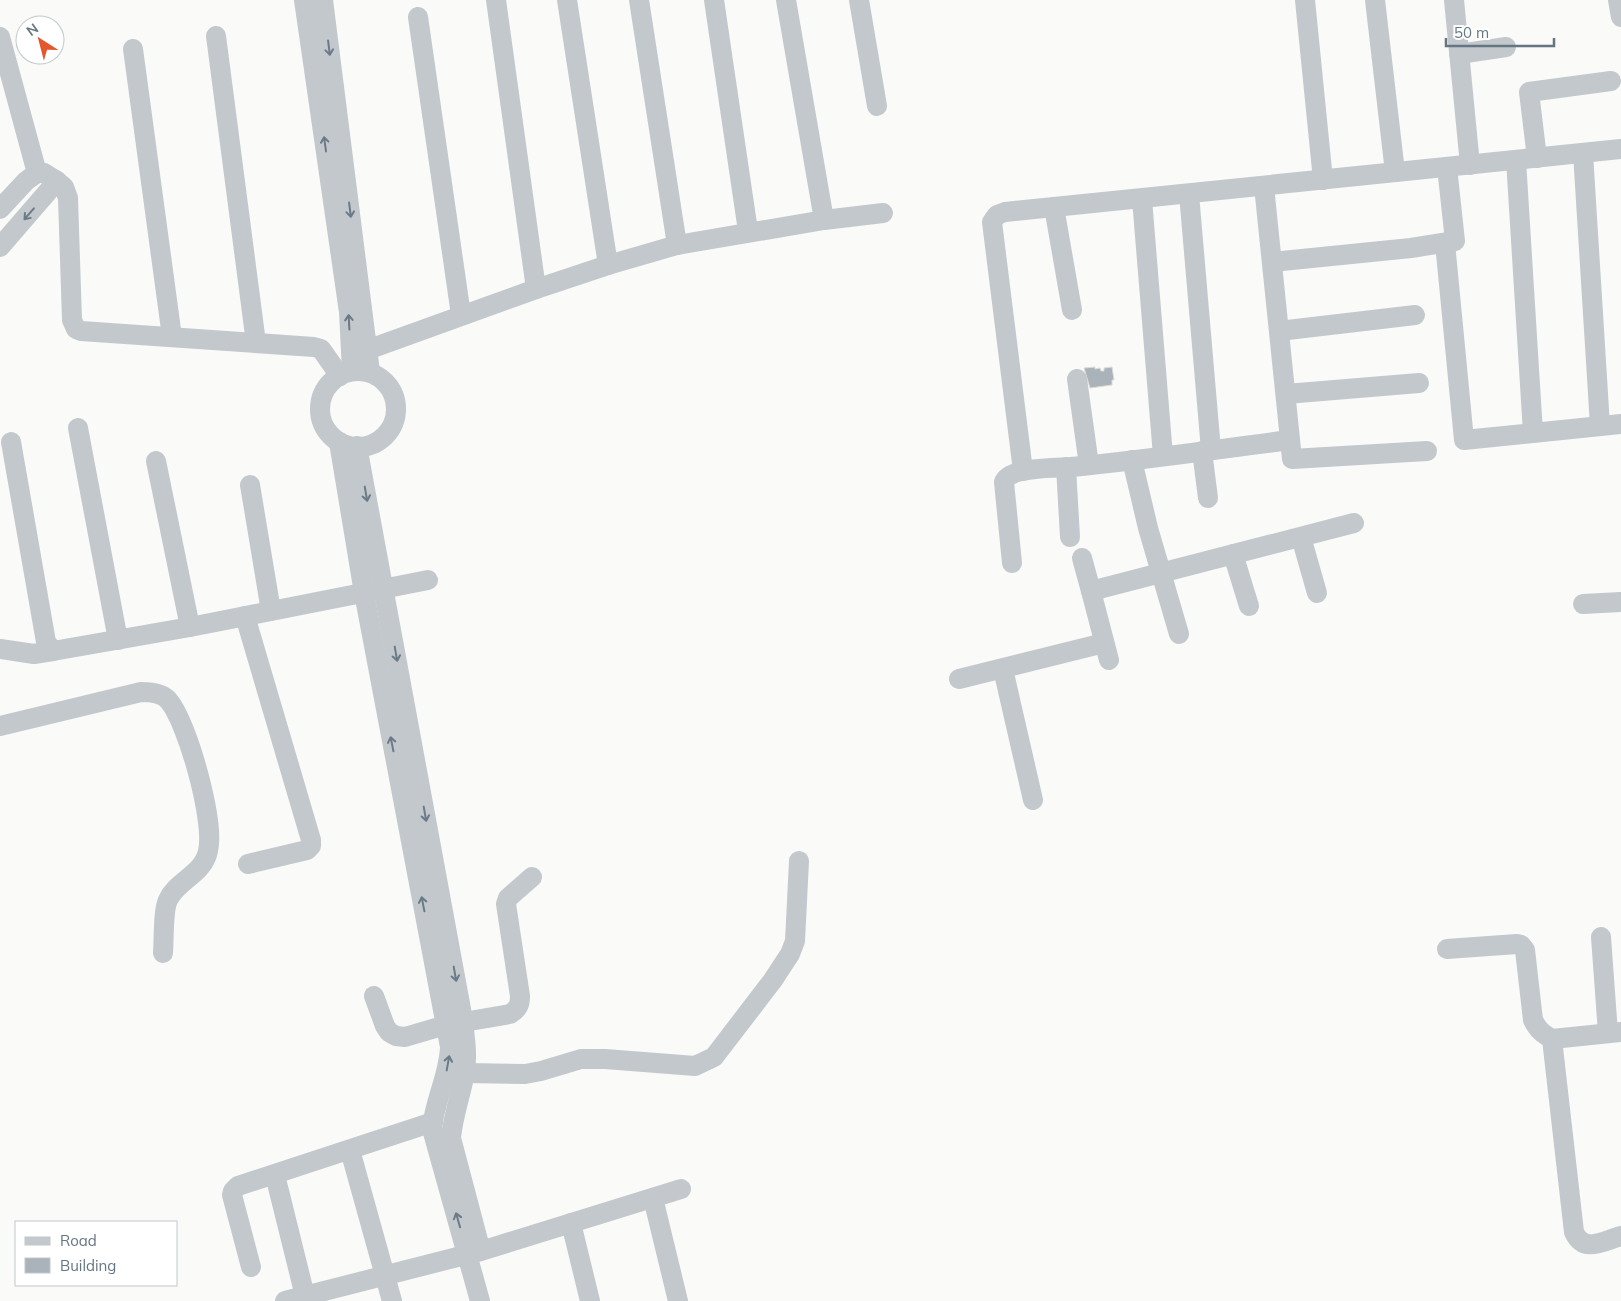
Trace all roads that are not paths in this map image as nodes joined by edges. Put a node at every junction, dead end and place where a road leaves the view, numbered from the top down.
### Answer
1 (304, 0) edge
2 (323, 0) edge
3 (496, 0) edge
4 (567, 0) edge
5 (639, 0) edge
6 (714, 0) edge
7 (786, 0) edge
8 (859, 0) edge
9 (1305, 0) edge
10 (1375, 0) edge
11 (1454, 0) edge
12 (1619, 0) edge
13 (418, 17) dead end
14 (1621, 17) edge
15 (216, 36) dead end
16 (0, 37) edge
17 (1506, 47) dead end
18 (133, 48) dead end
19 (1459, 54) junction
20 (1611, 81) dead end
21 (877, 106) dead end
22 (1621, 149) edge
23 (1583, 153) junction
24 (1537, 158) junction
25 (1516, 160) junction
26 (1470, 165) junction
27 (1448, 167) junction
28 (1395, 172) junction
29 (37, 173) junction
30 (1324, 180) junction
31 (58, 181) junction
32 (1264, 186) junction
33 (1189, 194) junction
34 (1142, 198) junction
35 (1054, 208) junction
36 (0, 209) edge
37 (883, 213) dead end
38 (824, 220) junction
39 (748, 232) junction
40 (1445, 243) junction
41 (677, 244) junction
42 (0, 247) edge
43 (1272, 262) junction
44 (608, 265) junction
45 (536, 289) junction
46 (1072, 310) dead end
47 (1416, 315) dead end
48 (461, 316) junction
49 (1279, 331) junction
50 (172, 337) junction
51 (256, 343) junction
52 (367, 350) junction
53 (354, 373) junction
54 (1077, 379) dead end
55 (1419, 383) dead end
56 (1286, 394) junction
57 (1621, 424) edge
58 (1600, 426) junction
59 (78, 428) dead end
60 (1532, 433) junction
61 (1290, 440) junction
62 (11, 442) dead end
63 (348, 444) junction
64 (1207, 451) junction
65 (1427, 451) dead end
66 (1163, 456) junction
67 (1132, 460) junction
68 (156, 461) dead end
69 (1089, 465) junction
70 (1066, 467) junction
71 (1022, 471) junction
72 (250, 485) dead end
73 (1208, 498) dead end
74 (1354, 523) dead end
75 (1301, 536) junction
76 (1070, 537) dead end
77 (1233, 554) junction
78 (1082, 558) dead end
79 (1012, 563) dead end
80 (428, 580) dead end
81 (384, 590) junction
82 (1091, 590) junction
83 (364, 593) junction
84 (1318, 593) dead end
85 (1621, 602) edge
86 (1583, 604) dead end
87 (1249, 606) dead end
88 (271, 611) junction
89 (245, 616) junction
90 (190, 627) junction
91 (1178, 634) dead end
92 (118, 640) junction
93 (1, 646) edge
94 (53, 651) junction
95 (1002, 668) junction
96 (959, 679) dead end
97 (0, 726) edge
98 (1033, 800) dead end
99 (799, 861) dead end
100 (248, 864) dead end
101 (532, 877) dead end
102 (1601, 937) dead end
103 (1447, 949) dead end
104 (163, 953) dead end
105 (374, 996) dead end
106 (454, 1024) junction
107 (1614, 1032) edge
108 (1552, 1039) junction
109 (465, 1072) junction
110 (433, 1122) junction
111 (350, 1150) junction
112 (274, 1175) junction
113 (681, 1189) dead end
114 (653, 1198) junction
115 (571, 1223) junction
116 (1621, 1236) edge
117 (474, 1253) junction
118 (251, 1267) dead end
119 (386, 1275) junction
120 (305, 1296) junction
121 (326, 1296) edge
122 (285, 1301) edge
123 (392, 1301) edge
124 (480, 1301) edge
125 (494, 1301) edge
126 (590, 1301) edge
127 (678, 1301) edge

53 -> 1 street
2 -> 52 street
3 - 45 street
4 - 44 street
5 - 41 street
6 - 39 street
7 - 38 street
8 - 21 street
9 - 30 street
10 - 28 street
11 - 19 street
12 - 14 street
13 - 48 street
15 - 51 street
16 - 29 street
17 - 19 street
18 - 50 street
19 - 26 street
20 - 24 street
22 - 23 street
23 - 24 street
23 - 58 street
24 - 25 street
25 - 26 street
25 - 60 street
26 - 27 street
27 - 28 street
27 - 40 street
28 - 30 street
29 - 31 street
29 - 36 street
30 - 32 street
31 -> 42 street
31 - 50 street
32 - 33 street
32 - 43 street
33 - 34 street
33 - 64 street
34 - 35 street
34 - 66 street
35 - 46 street
35 - 71 street
37 - 38 street
38 - 39 street
39 - 41 street
40 - 43 street
40 - 60 street
41 - 44 street
43 - 49 street
44 - 45 street
45 - 48 street
47 - 49 street
48 - 52 street
49 - 56 street
50 - 51 street
51 - 53 street
52 - 53 street
53 - 63 street
53 - 63 street
54 - 69 street
55 - 56 street
56 - 61 street
57 - 58 street
58 - 60 street
59 - 92 street
61 - 64 street
61 - 65 street
62 - 94 street
63 -> 81 street
63 - 83 street
64 - 66 street
64 - 73 street
66 - 67 street
67 - 69 street
67 - 91 street
68 - 90 street
69 - 70 street
70 - 71 street
70 - 76 street
71 - 79 street
72 - 88 street
74 - 75 street
75 - 77 street
75 - 84 street
77 - 82 street
77 - 87 street
78 - 82 street
80 - 81 street
81 - 83 street
81 -> 106 street
82 - 95 street
83 - 88 street
106 -> 83 street
85 - 86 street
88 - 89 street
89 - 90 street
89 - 100 street
90 - 92 street
92 - 94 street
93 - 94 street
95 - 96 street
95 - 98 street
97 - 104 street
99 - 109 street
101 - 106 street
102 - 107 street
103 - 108 street
105 - 106 street
106 - 109 street
110 -> 106 street
107 - 108 street
108 - 116 street
109 - 117 street
110 - 111 street
117 -> 110 street
111 - 112 street
111 - 119 street
112 - 118 street
112 - 120 street
113 - 114 street
114 - 115 street
114 - 127 street
115 - 117 street
115 - 126 street
117 - 119 street
117 - 124 street
117 - 125 street
119 - 121 street
119 - 123 street
120 - 121 street
120 - 122 street

